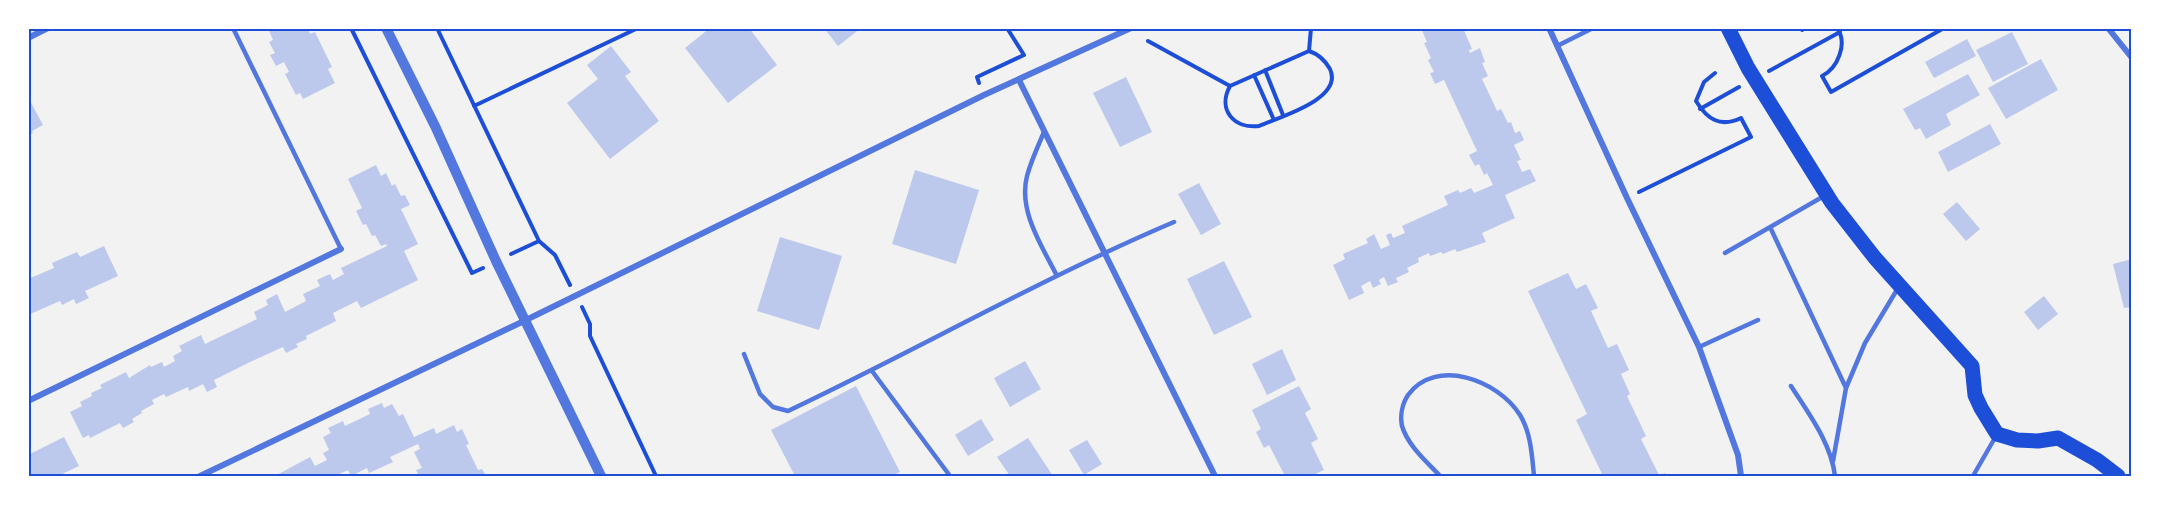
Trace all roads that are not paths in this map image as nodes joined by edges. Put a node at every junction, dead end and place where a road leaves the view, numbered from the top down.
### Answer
1 (48, 28) edge
2 (233, 28) edge
3 (386, 28) edge
4 (1131, 28) edge
5 (1549, 28) edge
6 (1593, 28) edge
7 (1728, 28) edge
8 (2108, 28) edge
9 (28, 38) edge
10 (1557, 46) junction
11 (2132, 58) edge
12 (1019, 80) junction
13 (1044, 132) junction
14 (1826, 194) junction
15 (1174, 222) dead end
16 (1770, 226) junction
17 (341, 249) joint
18 (1104, 252) junction
19 (1725, 253) dead end
20 (1056, 276) junction
21 (1900, 285) junction
22 (1758, 320) dead end
23 (524, 321) junction
24 (1699, 346) junction
25 (744, 354) dead end
26 (872, 371) junction
27 (1791, 386) dead end
28 (1846, 388) junction
29 (28, 400) edge
30 (1997, 434) junction
31 (1833, 461) junction
32 (200, 477) edge
33 (601, 477) edge
34 (950, 477) edge
35 (1215, 477) edge
36 (1440, 477) edge
37 (1534, 477) edge
38 (1741, 477) edge
39 (1835, 477) edge
40 (1972, 477) edge
41 (2118, 477) edge

1 - 9 street
2 - 17 lane
3 - 23 street
4 - 12 street
5 - 10 street
6 - 10 lane
7 - 14 main road
8 - 11 street
10 - 24 street
12 - 13 street
12 - 23 street
13 - 18 street
13 - 20 lane
14 - 16 lane
14 - 21 main road
15 - 18 lane
16 - 19 lane
16 - 28 lane
17 - 29 street
18 - 20 lane
18 - 35 street
20 - 26 lane
21 - 28 lane
21 - 30 main road
22 - 24 lane
23 - 32 street
23 - 33 street
24 - 38 street
25 - 26 lane
26 - 34 lane
27 - 31 lane
28 - 31 lane
30 - 40 lane
30 - 41 main road
31 - 39 lane
36 - 37 lane

